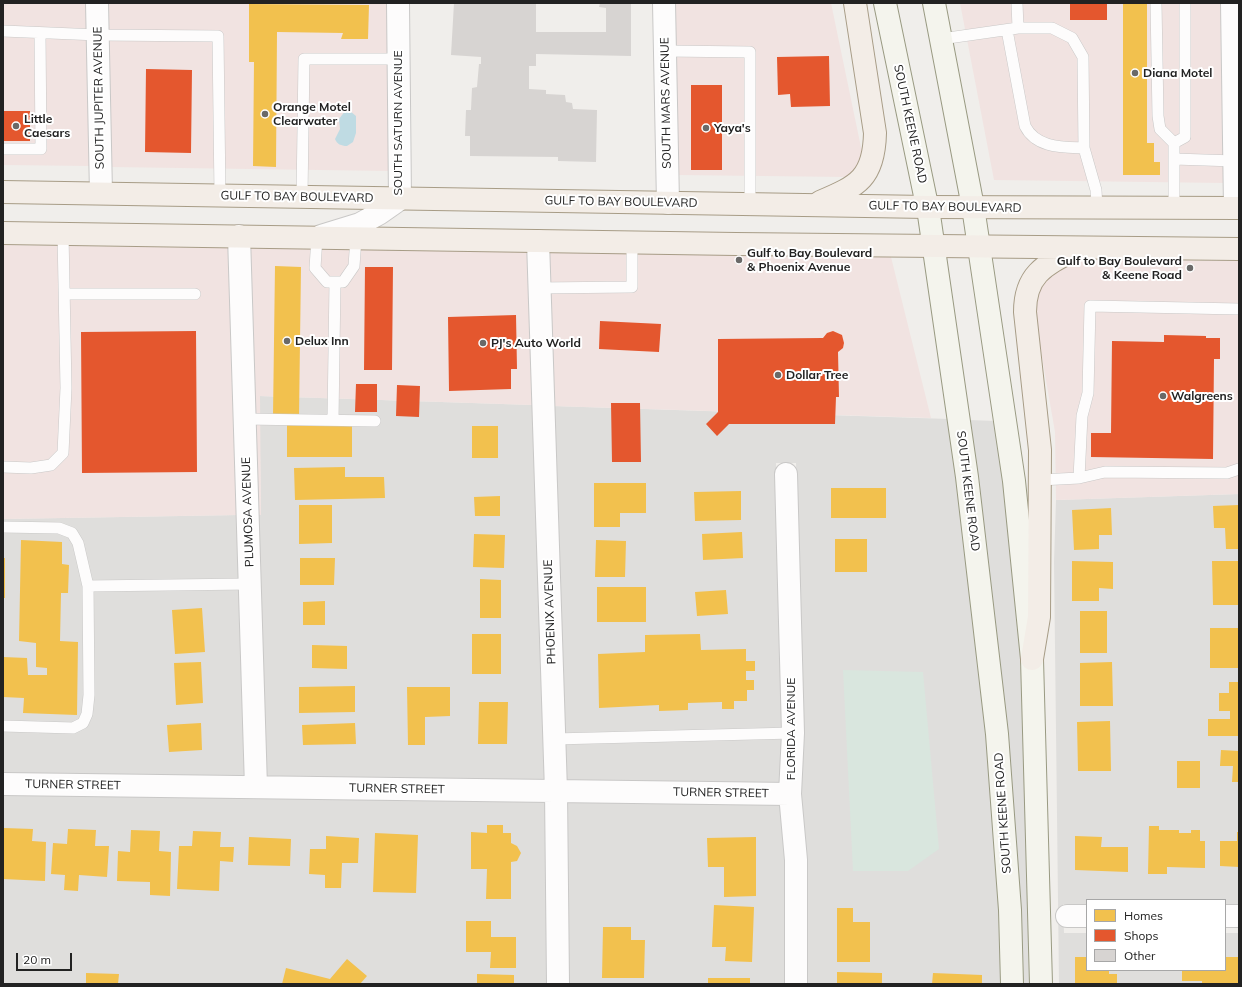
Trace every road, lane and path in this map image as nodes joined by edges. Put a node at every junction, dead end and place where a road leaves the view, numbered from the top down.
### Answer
1 (97, 3) edge
2 (398, 3) edge
3 (664, 3) edge
4 (856, 3) edge
5 (885, 3) edge
6 (934, 3) edge
7 (1017, 3) edge
8 (1156, 3) edge
9 (1185, 3) edge
10 (1232, 3) edge
11 (1013, 29) junction
12 (3, 31) edge
13 (40, 33) junction
14 (98, 35) junction
15 (941, 39) junction
16 (666, 51) junction
17 (399, 59) junction
18 (1236, 66) edge
19 (1174, 143) junction
20 (1084, 148) junction
21 (3, 149) edge
22 (1174, 159) junction
23 (1235, 161) junction
24 (3, 192) edge
25 (101, 193) junction
26 (220, 196) junction
27 (302, 197) junction
28 (400, 199) junction
29 (668, 203) junction
30 (750, 204) junction
31 (813, 205) junction
32 (927, 207) junction
33 (973, 207) junction
34 (1097, 208) junction
35 (1174, 208) junction
36 (1237, 208) edge
37 (3, 233) edge
38 (63, 234) junction
39 (239, 236) junction
40 (317, 237) junction
41 (356, 238) junction
42 (538, 241) junction
43 (632, 242) junction
44 (934, 246) junction
45 (978, 247) junction
46 (1078, 248) junction
47 (1239, 249) edge
48 (335, 282) junction
49 (539, 288) junction
50 (66, 294) junction
51 (195, 294) dead end
52 (1239, 308) edge
53 (245, 419) junction
54 (334, 419) junction
55 (375, 421) dead end
56 (3, 467) edge
57 (1239, 469) edge
58 (786, 474) dead end
59 (1079, 478) junction
60 (1040, 480) junction
61 (3, 527) edge
62 (250, 584) junction
63 (88, 586) junction
64 (1032, 659) junction
65 (3, 726) edge
66 (794, 733) junction
67 (554, 739) junction
68 (3, 784) edge
69 (256, 787) junction
70 (556, 791) junction
71 (790, 794) junction
72 (1226, 916) edge
73 (1239, 916) edge
74 (558, 984) edge
75 (796, 984) edge
76 (1012, 984) edge
77 (1041, 984) edge

1 - 14 street, SOUTH JUPITER AVENUE
2 - 17 street, SOUTH SATURN AVENUE
3 - 16 street, SOUTH MARS AVENUE
4 - 31 main road
5 - 32 main road, SOUTH KEENE ROAD
6 - 15 main road
7 - 11 lane
8 - 19 lane
9 - 19 lane
10 - 18 street
11 - 15 lane
11 - 20 lane
11 - 20 lane
12 - 13 lane
13 - 14 lane
13 - 21 lane
14 - 25 street, SOUTH JUPITER AVENUE
14 - 26 lane
15 - 33 main road
16 - 29 street, SOUTH MARS AVENUE
16 - 30 lane
17 - 27 lane
17 - 28 street, SOUTH SATURN AVENUE
18 - 23 street
19 - 22 lane
20 - 34 lane
22 - 23 lane
22 - 35 lane
23 - 36 street
24 - 25 main road, GULF TO BAY BOULEVARD
25 - 26 main road, GULF TO BAY BOULEVARD
26 - 27 main road, GULF TO BAY BOULEVARD
27 - 28 main road, GULF TO BAY BOULEVARD
28 - 29 main road, GULF TO BAY BOULEVARD
28 - 40 street, SOUTH SATURN AVENUE
29 - 30 main road, GULF TO BAY BOULEVARD
30 - 31 main road, GULF TO BAY BOULEVARD
31 - 32 main road, GULF TO BAY BOULEVARD
32 - 33 main road, GULF TO BAY BOULEVARD
32 - 44 main road, SOUTH KEENE ROAD
33 - 34 main road, GULF TO BAY BOULEVARD
33 - 45 main road
34 - 35 main road, GULF TO BAY BOULEVARD
35 - 36 main road, GULF TO BAY BOULEVARD
37 - 38 main road
38 - 39 main road
38 - 50 lane
39 - 40 main road
39 - 53 street, PLUMOSA AVENUE
40 - 41 main road
40 - 48 lane
41 - 42 main road
41 - 48 lane
42 - 43 main road
42 - 49 street, PHOENIX AVENUE
43 - 44 main road
43 - 49 lane
44 - 45 main road
44 - 76 main road, SOUTH KEENE ROAD
45 - 46 main road
45 - 64 main road
46 - 47 main road
46 - 60 main road
48 - 54 lane
49 - 67 street, PHOENIX AVENUE
50 - 51 lane
50 - 56 lane
52 - 59 lane
53 - 54 lane
53 - 62 street, PLUMOSA AVENUE
54 - 55 lane
57 - 59 lane
58 - 66 street, FLORIDA AVENUE
59 - 60 lane
60 - 64 main road
61 - 63 lane
62 - 63 lane
62 - 69 street, PLUMOSA AVENUE
63 - 65 lane
64 - 77 main road
66 - 67 lane
66 - 71 street, FLORIDA AVENUE
67 - 70 street, PHOENIX AVENUE
68 - 69 street, TURNER STREET
69 - 70 street, TURNER STREET
70 - 71 street, TURNER STREET
70 - 74 street, PHOENIX AVENUE
71 - 75 street, FLORIDA AVENUE
72 - 73 street

